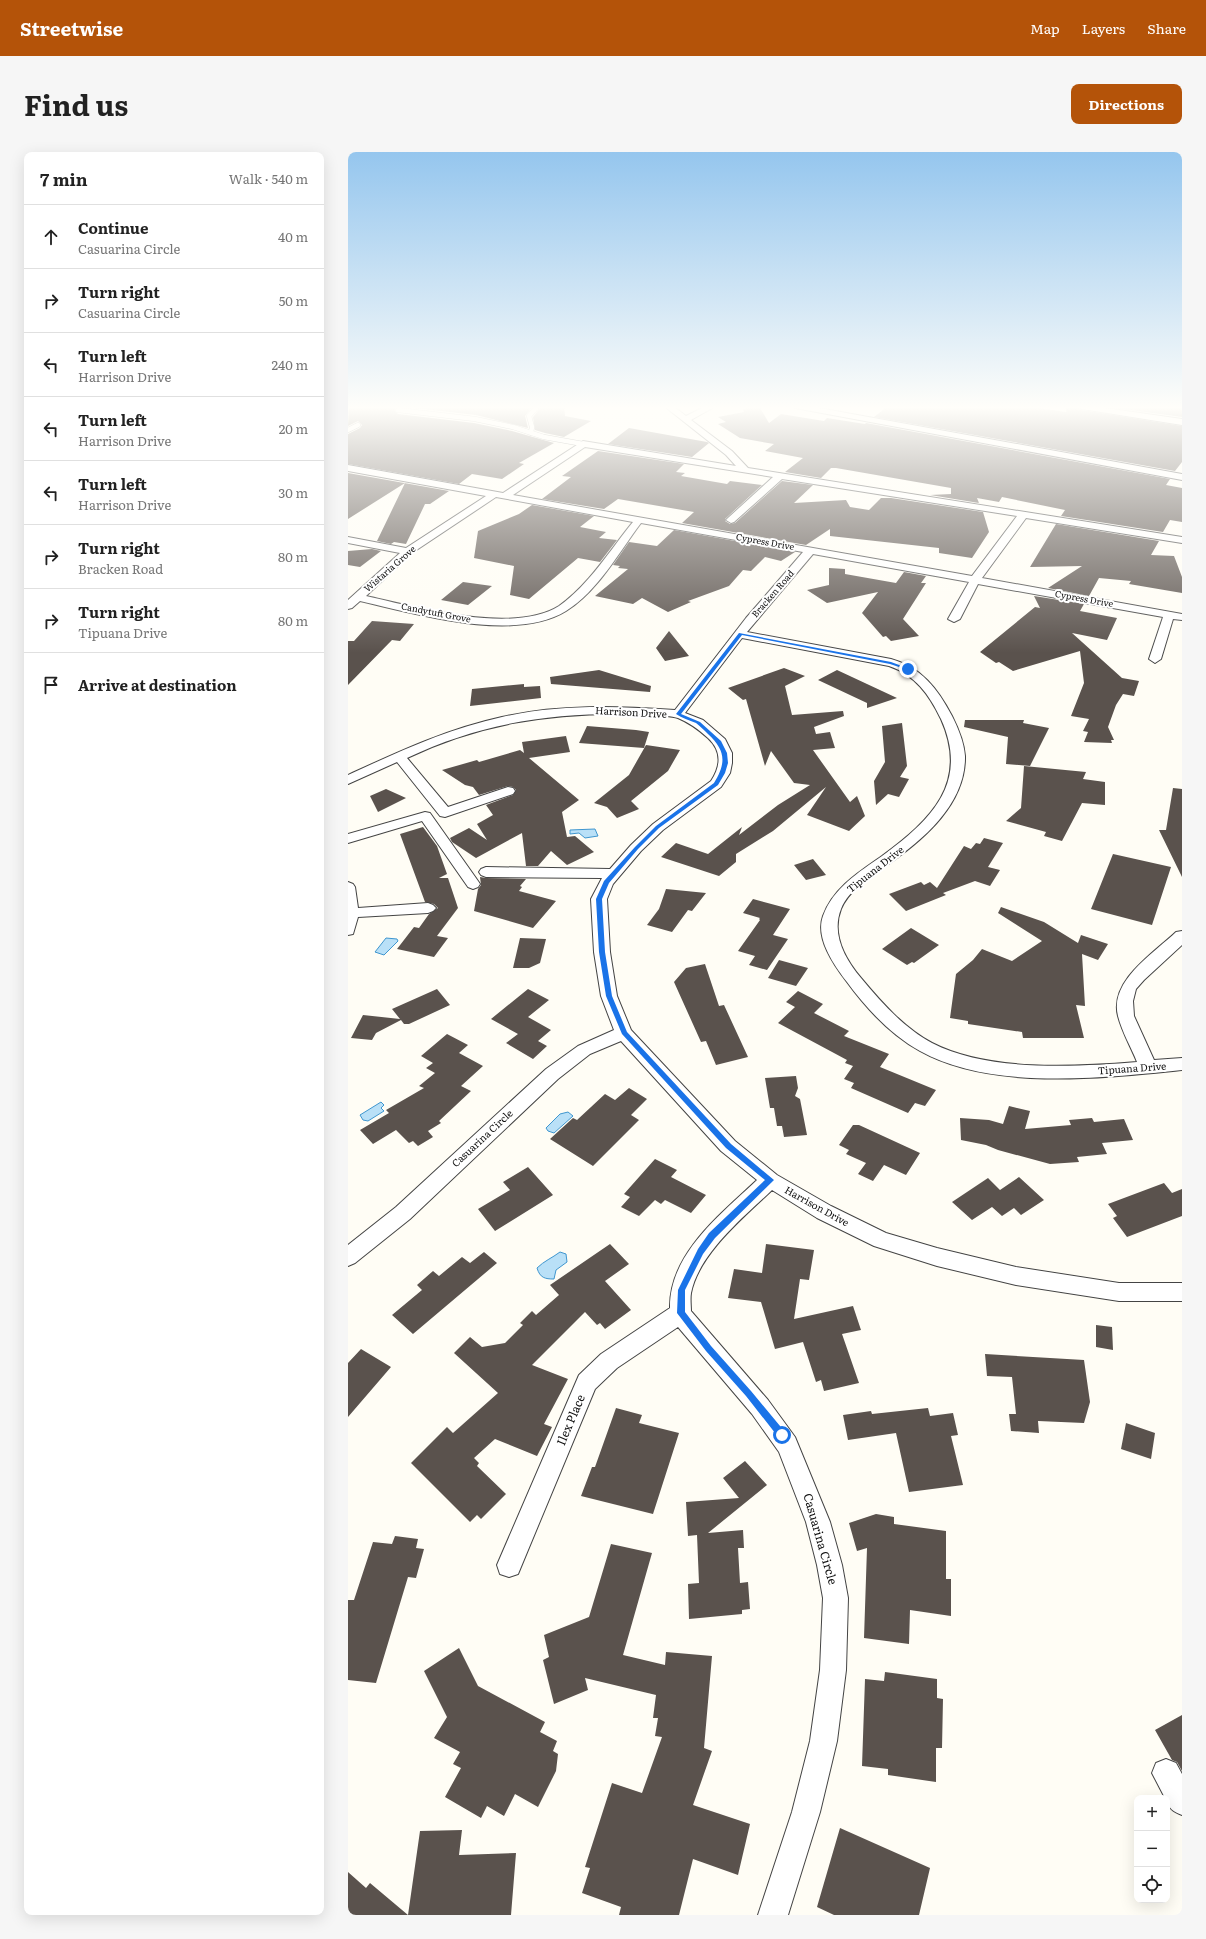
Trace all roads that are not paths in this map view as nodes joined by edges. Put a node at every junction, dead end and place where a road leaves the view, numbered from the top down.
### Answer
1 (462, 488) edge
2 (511, 488) edge
3 (766, 488) edge
4 (856, 488) edge
5 (500, 495) junction
6 (1023, 515) junction
7 (639, 520) junction
8 (731, 520) dead end
9 (348, 540) edge
10 (1182, 540) edge
11 (811, 550) junction
12 (408, 552) junction
13 (975, 580) junction
14 (358, 597) junction
15 (348, 606) edge
16 (1169, 614) junction
17 (1182, 617) edge
18 (954, 619) dead end
19 (741, 634) junction
20 (1155, 659) dead end
21 (678, 714) junction
22 (399, 756) junction
23 (348, 780) edge
24 (508, 791) dead end
25 (348, 839) edge
26 (486, 872) dead end
27 (614, 874) junction
28 (473, 884) dead end
29 (348, 887) edge
30 (428, 908) dead end
31 (352, 913) junction
32 (348, 930) edge
33 (1182, 936) edge
34 (624, 1033) junction
35 (1182, 1064) edge
36 (1148, 1067) junction
37 (770, 1180) junction
38 (348, 1257) edge
39 (1182, 1292) edge
40 (681, 1313) junction
41 (510, 1565) dead end
42 (1166, 1773) dead end
43 (1182, 1801) edge
44 (773, 1915) edge

1 - 5 street, Cypress Drive
2 - 5 street, Wistaria Grove
3 - 8 street
4 - 6 street
5 - 7 street, Cypress Drive
5 - 12 street, Wistaria Grove
6 - 10 street
6 - 13 street
7 - 11 street, Cypress Drive
7 - 14 street, Candytuft Grove
9 - 12 street
11 - 13 street, Cypress Drive
11 - 19 street, Bracken Road
12 - 14 street, Wistaria Grove
13 - 16 street, Cypress Drive
13 - 18 street
14 - 15 street, Wistaria Grove
16 - 17 street, Cypress Drive
16 - 20 street
19 - 21 street, Bracken Road
19 - 36 street, Tipuana Drive
21 - 22 street, Harrison Drive
21 - 27 street, Harrison Drive
22 - 23 street, Harrison Drive
22 - 24 street
25 - 28 street
26 - 27 street
27 - 34 street, Harrison Drive
29 - 31 street
30 - 31 street
31 - 32 street
33 - 36 street
34 - 37 street, Harrison Drive
34 - 38 street, Casuarina Circle
35 - 36 street, Tipuana Drive
37 - 39 street, Harrison Drive
37 - 40 street
40 - 41 street, Ilex Place
40 - 44 street, Casuarina Circle
42 - 43 street

